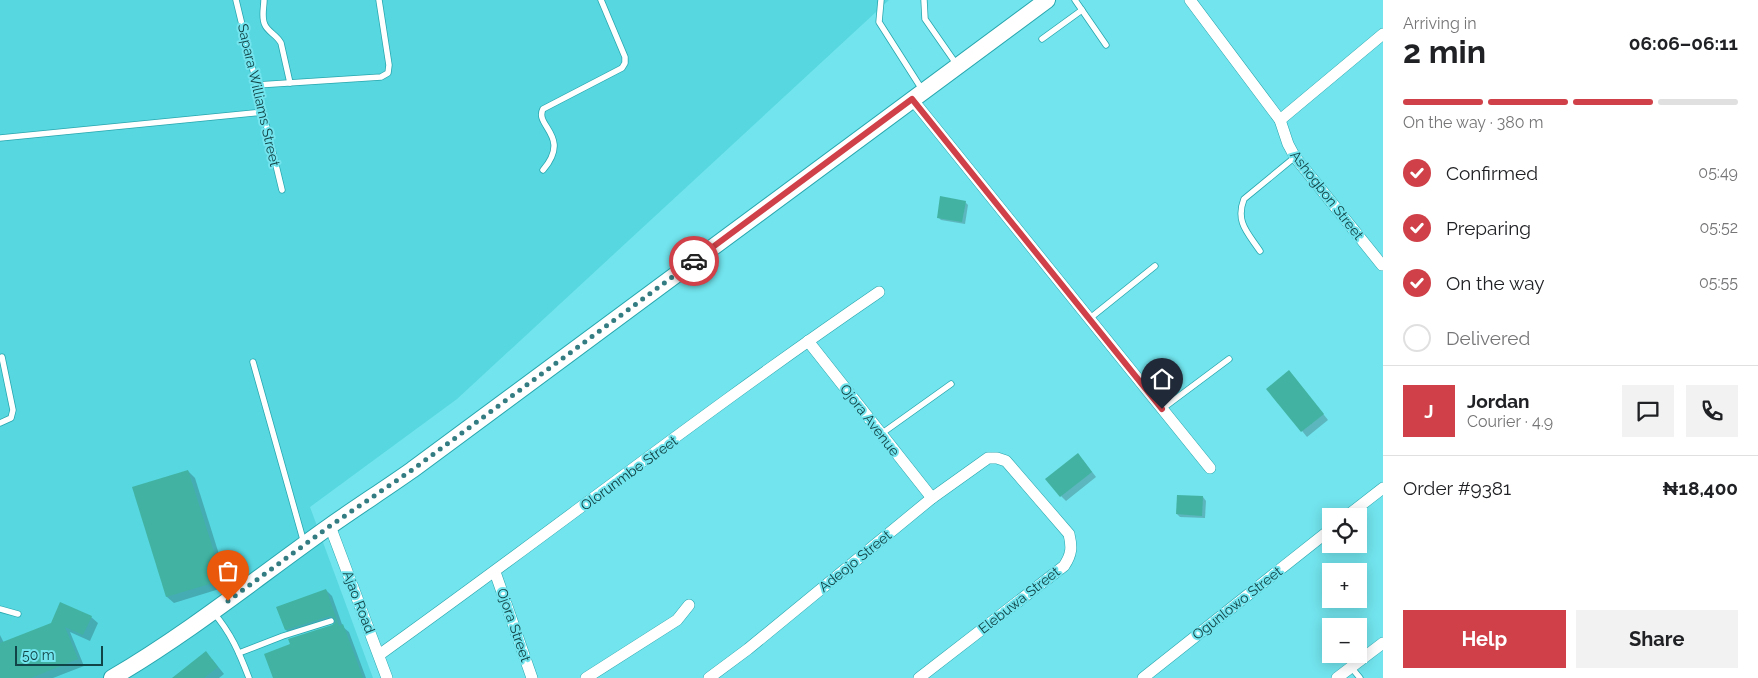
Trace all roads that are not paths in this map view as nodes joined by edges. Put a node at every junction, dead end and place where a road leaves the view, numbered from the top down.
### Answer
1 (236, 0) edge
2 (264, 0) edge
3 (379, 0) edge
4 (601, 0) edge
5 (880, 0) edge
6 (924, 0) edge
7 (1047, 0) edge
8 (1075, 0) edge
9 (1190, 0) edge
10 (1082, 10) junction
11 (1383, 34) edge
12 (1042, 39) dead end
13 (1106, 45) dead end
14 (957, 66) junction
15 (290, 83) junction
16 (257, 85) junction
17 (917, 95) junction
18 (263, 112) junction
19 (1280, 120) junction
20 (0, 138) edge
21 (1294, 157) junction
22 (543, 170) dead end
23 (282, 190) dead end
24 (1260, 251) dead end
25 (1382, 265) edge
26 (1155, 266) dead end
27 (880, 292) dead end
28 (1089, 319) junction
29 (808, 341) junction
30 (2, 357) dead end
31 (1229, 359) dead end
32 (253, 362) dead end
33 (951, 384) dead end
34 (1162, 409) junction
35 (0, 423) edge
36 (881, 434) junction
37 (1006, 461) joint
38 (1210, 468) dead end
39 (1383, 488) edge
40 (932, 498) junction
41 (1357, 508) edge
42 (330, 526) junction
43 (1322, 536) edge
44 (304, 545) junction
45 (496, 572) junction
46 (689, 605) dead end
47 (0, 609) edge
48 (213, 612) junction
49 (18, 614) dead end
50 (331, 621) dead end
51 (1383, 643) edge
52 (239, 653) junction
53 (379, 655) junction
54 (1352, 667) junction
55 (112, 678) edge
56 (249, 678) edge
57 (387, 678) edge
58 (532, 678) edge
59 (586, 678) edge
60 (709, 678) edge
61 (919, 678) edge
62 (1143, 678) edge
63 (1337, 678) edge
64 (1360, 678) edge

1 - 16 lane, Sapara Williams Street
2 - 15 lane
3 - 15 lane
4 - 22 lane
5 - 17 lane
6 - 14 lane
7 - 14 street
8 - 10 lane
9 - 19 street, Ashogbon Street
10 - 12 lane
10 - 13 lane
11 - 19 street
14 - 17 street
15 - 16 lane
16 - 18 lane, Sapara Williams Street
17 - 28 street
17 - 42 street
18 - 20 lane
18 - 23 lane, Sapara Williams Street
19 - 21 street, Ashogbon Street
21 - 24 lane
21 - 25 street, Ashogbon Street
26 - 28 lane
27 - 29 street, Olorunmbe Street
28 - 34 street
29 - 36 street, Ojora Avenue
29 - 45 street, Olorunmbe Street
30 - 35 lane
31 - 34 lane
32 - 44 lane
33 - 36 lane
34 - 38 street
36 - 40 street, Ojora Avenue
37 - 40 street, Adeojo Street
37 - 61 street, Elebuwa Street
39 - 41 street
40 - 60 street, Adeojo Street
42 - 44 street
42 - 53 street, Ajao Road
43 - 62 street, Ogunlowo Street
44 - 48 street
45 - 53 street, Olorunmbe Street
45 - 58 street, Ojora Street
46 - 59 street
47 - 49 lane
48 - 52 lane
48 - 55 street
50 - 52 lane
51 - 54 street
52 - 56 lane
53 - 57 street, Ajao Road
54 - 63 street
54 - 64 lane

